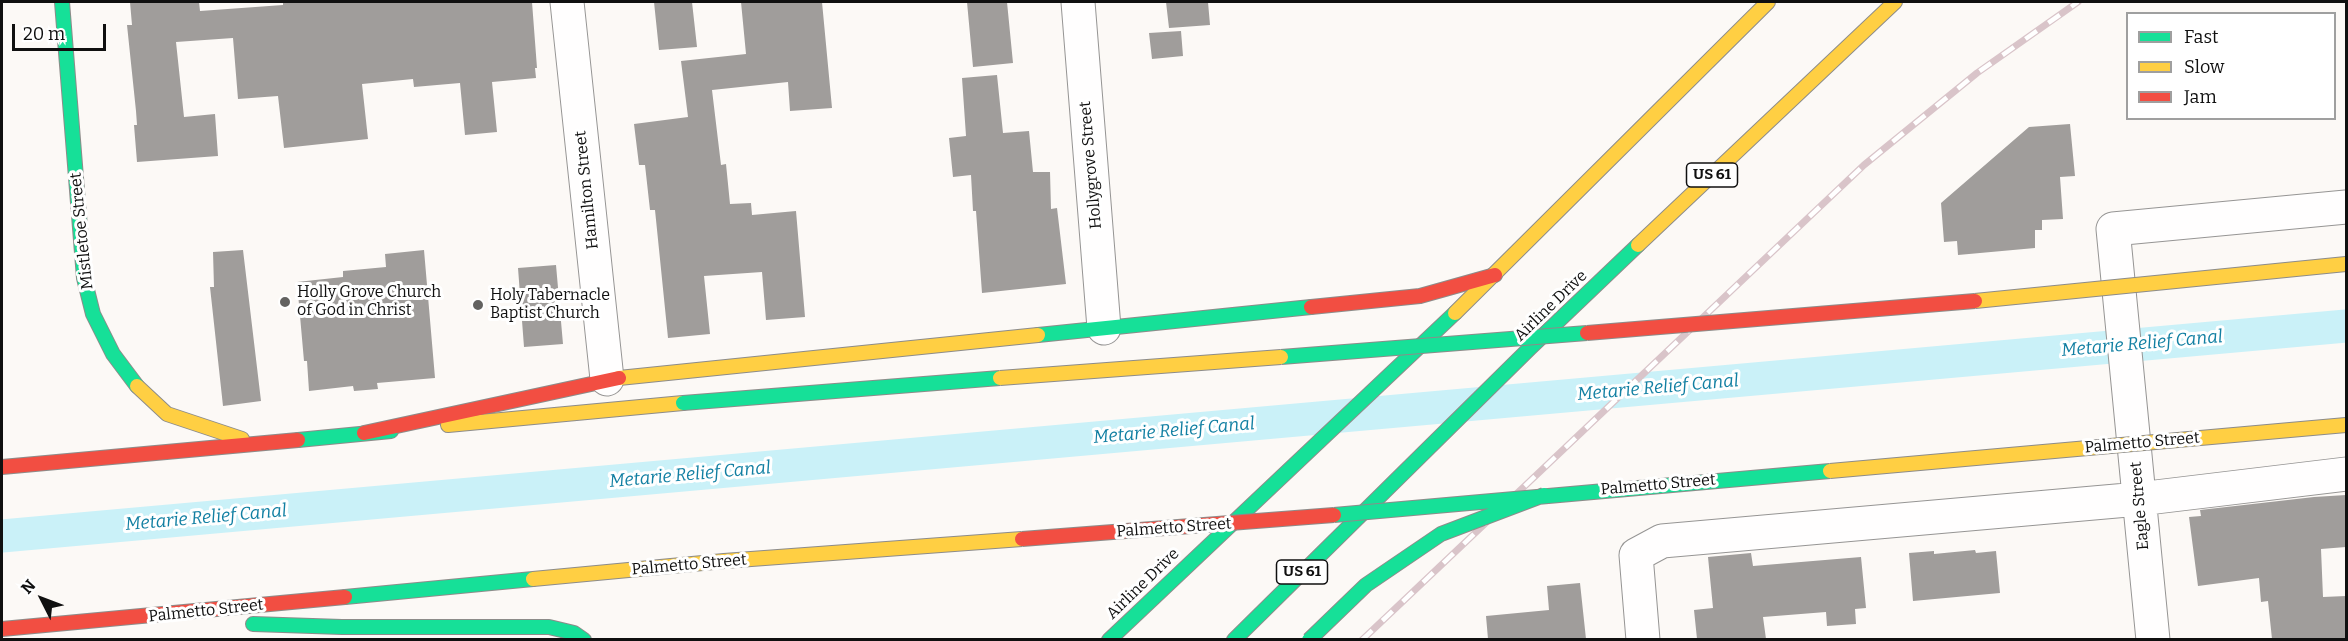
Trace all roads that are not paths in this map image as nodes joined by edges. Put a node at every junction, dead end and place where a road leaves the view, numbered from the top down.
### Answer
1 (62, 2) edge
2 (567, 2) edge
3 (1078, 2) edge
4 (1768, 2) edge
5 (1895, 2) edge
6 (2346, 207) edge
7 (2346, 264) edge
8 (1495, 275) junction
9 (1104, 328) junction
10 (608, 379) junction
11 (2346, 425) edge
12 (364, 433) junction
13 (255, 443) junction
14 (2, 467) edge
15 (2346, 474) edge
16 (1544, 495) junction
17 (2139, 499) junction
18 (2, 629) edge
19 (120, 629) edge
20 (584, 639) edge
21 (1109, 639) edge
22 (1234, 639) edge
23 (1309, 639) edge
24 (1643, 639) edge
25 (2153, 639) edge

1 - 13 main road, Mistletoe Street
2 - 10 street, Hamilton Street
3 - 9 street, Hollygrove Street
4 - 8 main road, Airline Drive
5 - 22 main road, Airline Drive / US 61
6 - 17 street, Eagle Street
7 - 12 main road, bridge
8 - 9 main road
8 - 21 main road, Airline Drive
9 - 10 main road
10 - 12 main road
11 - 16 main road, Palmetto Street, bridge
12 - 13 main road
13 - 14 main road
15 - 17 street
16 - 19 main road, Palmetto Street, bridge
16 - 23 main road, bridge
17 - 24 street
17 - 25 street, Eagle Street
18 - 19 main road, Palmetto Street
19 - 20 main road

